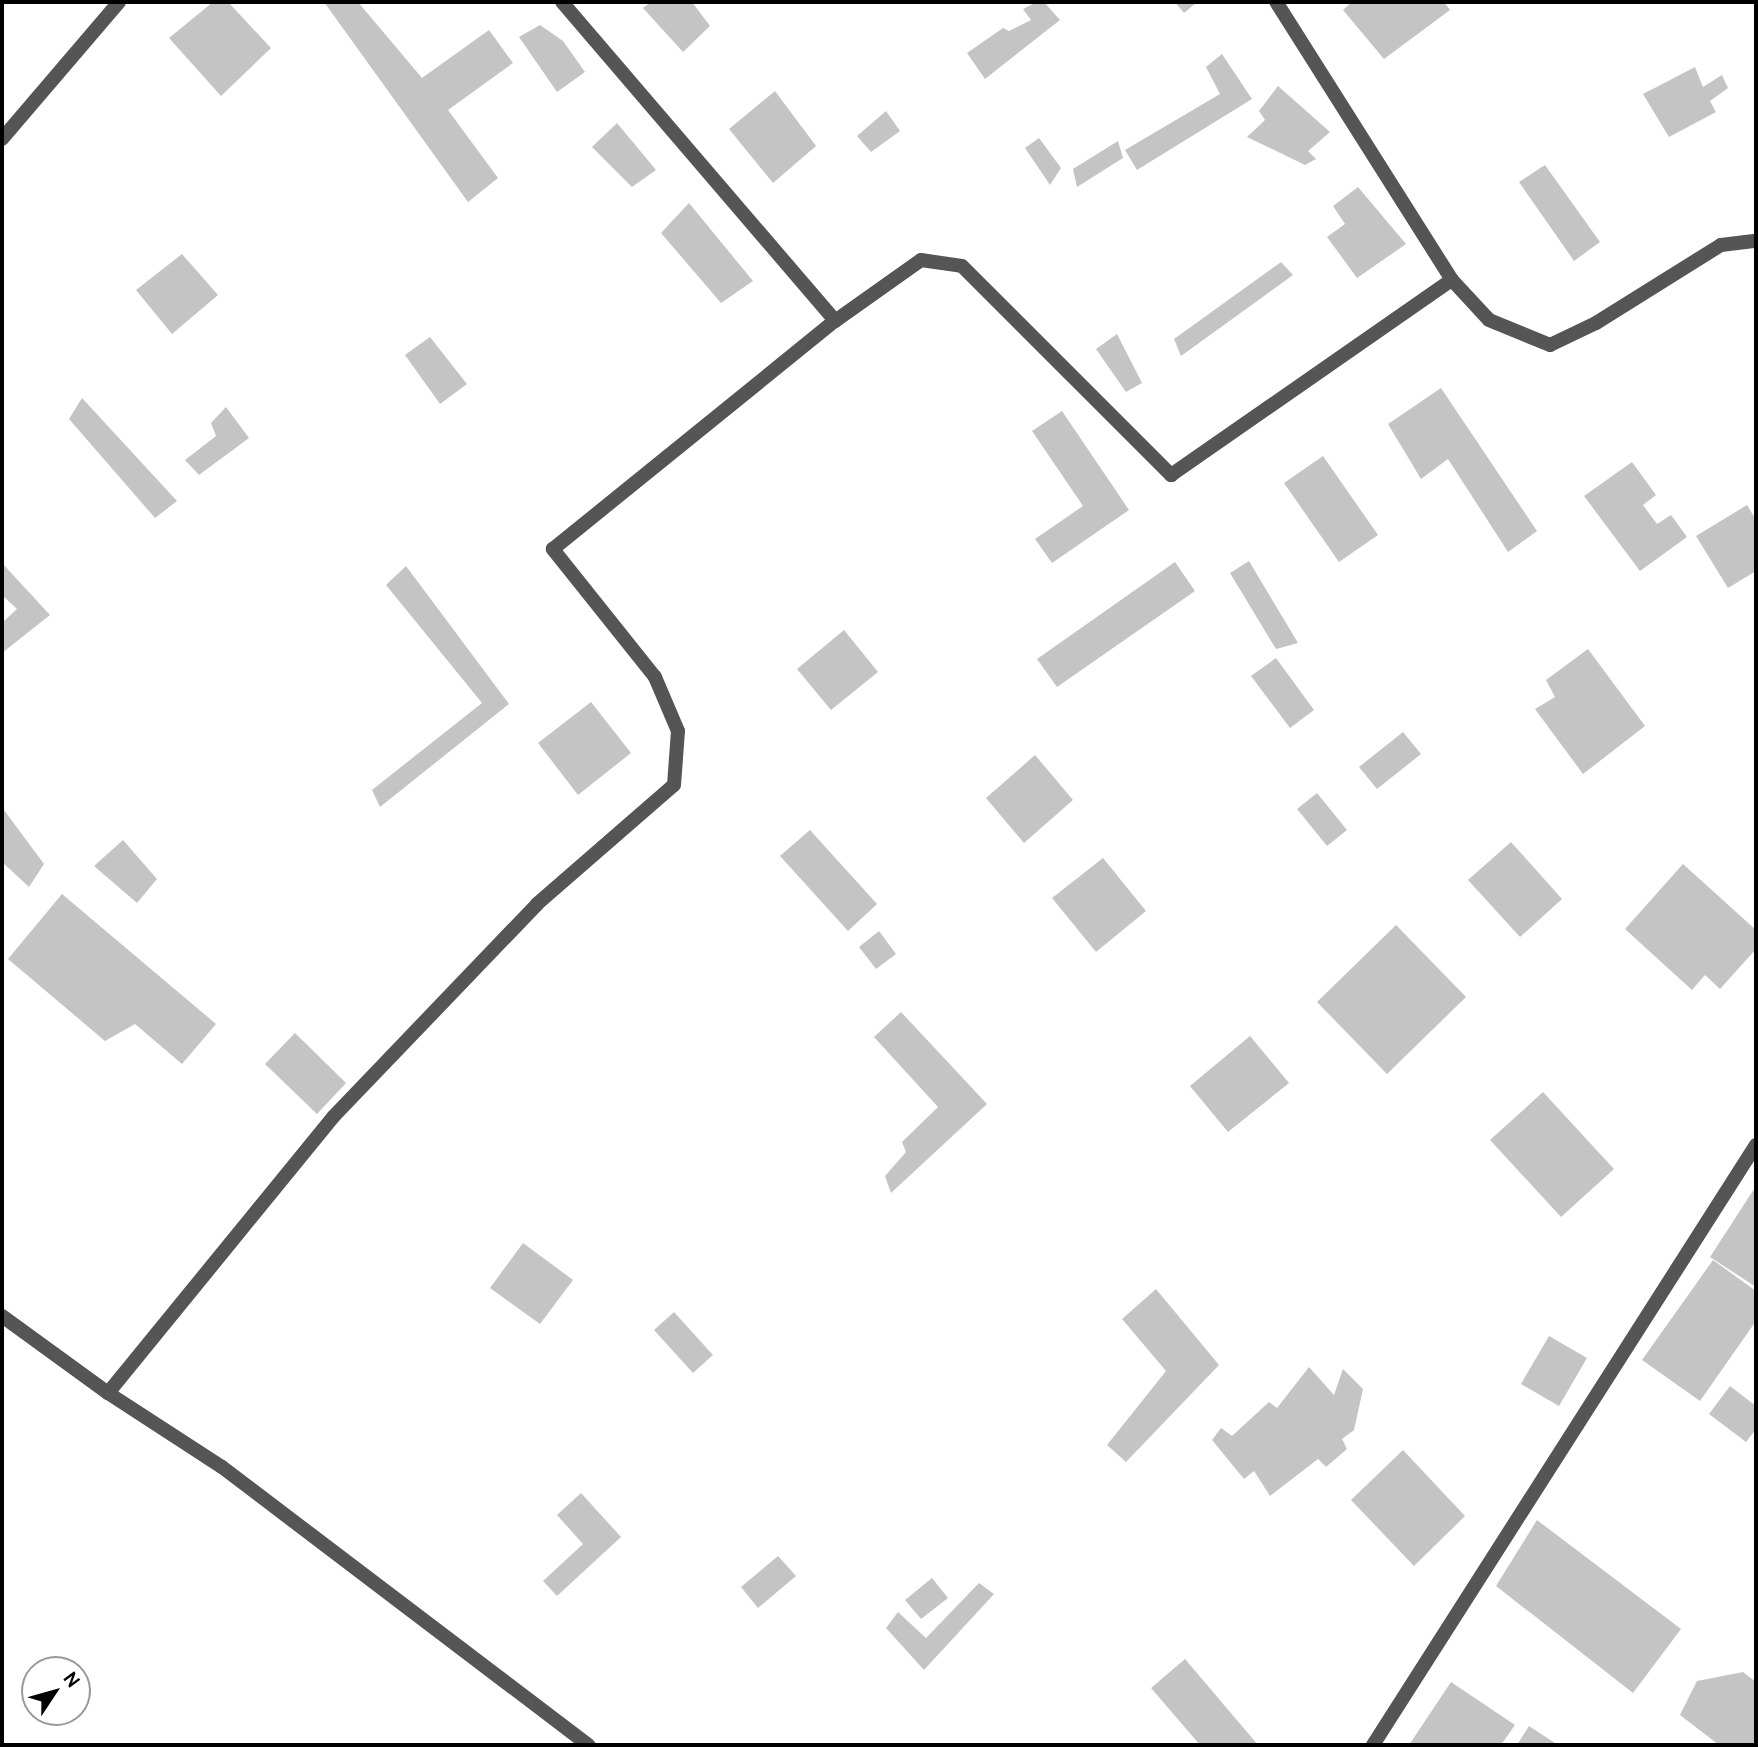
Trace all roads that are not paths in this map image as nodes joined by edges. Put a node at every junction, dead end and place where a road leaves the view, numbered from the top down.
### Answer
1 (119, 2) edge
2 (562, 2) edge
3 (1276, 2) edge
4 (2, 139) edge
5 (1756, 241) edge
6 (1452, 280) junction
7 (835, 321) junction
8 (1756, 1145) edge
9 (2, 1316) edge
10 (108, 1393) junction
11 (588, 1745) edge
12 (1373, 1745) edge

1 - 4 street
2 - 7 street
3 - 6 street
5 - 6 street
6 - 7 street
7 - 10 street
8 - 12 street
9 - 10 street
10 - 11 street

